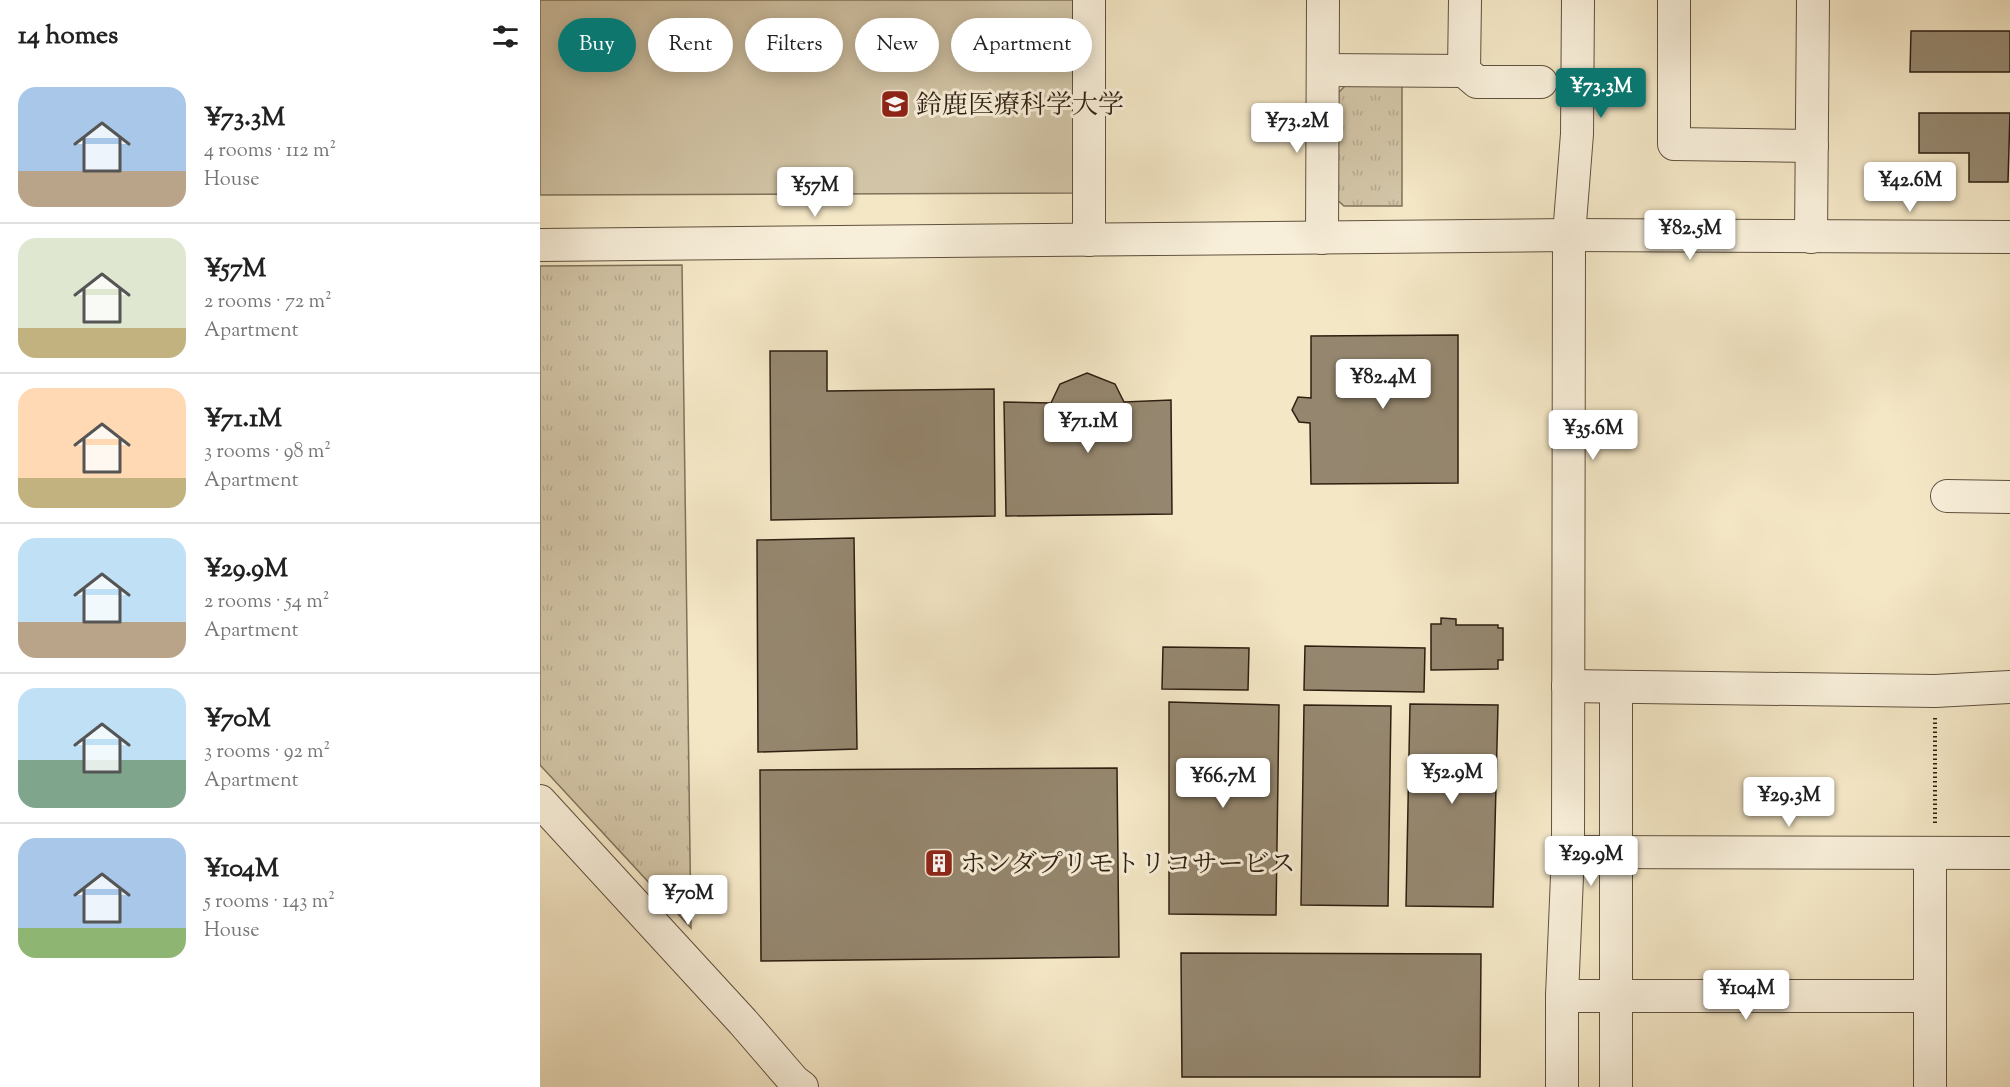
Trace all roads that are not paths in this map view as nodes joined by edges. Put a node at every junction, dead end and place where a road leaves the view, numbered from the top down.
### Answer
1 (1089, 0) edge
2 (1323, 0) edge
3 (1465, 0) edge
4 (1578, 0) edge
5 (1674, 0) edge
6 (1812, 0) edge
7 (1323, 70) junction
8 (1464, 71) junction
9 (1541, 82) dead end
10 (1812, 146) junction
11 (1569, 235) junction
12 (1811, 237) junction
13 (2010, 237) edge
14 (1322, 238) junction
15 (1089, 240) junction
16 (540, 245) edge
17 (1947, 496) dead end
18 (2010, 497) edge
19 (1568, 686) junction
20 (1616, 687) junction
21 (2010, 687) edge
22 (540, 801) edge
23 (1568, 852) junction
24 (1617, 852) junction
25 (1933, 853) junction
26 (2010, 853) edge
27 (1562, 996) junction
28 (1616, 996) junction
29 (1930, 996) junction
30 (802, 1087) edge
31 (1562, 1087) edge
32 (1616, 1087) edge
33 (1930, 1087) edge

1 - 15 street
2 - 7 street
3 - 8 street
4 - 11 street
5 - 10 street
6 - 10 street
7 - 8 street
7 - 14 street
8 - 9 street
10 - 12 street
11 - 12 street
11 - 14 street
11 - 19 street
12 - 13 street
14 - 15 street
15 - 16 street
17 - 18 street
19 - 20 street
19 - 23 street
20 - 21 street
20 - 24 street
22 - 30 street
23 - 24 street
23 - 27 street
24 - 25 street
24 - 28 street
25 - 26 street
25 - 29 street
27 - 28 street
27 - 31 street
28 - 29 street
28 - 32 street
29 - 33 street

